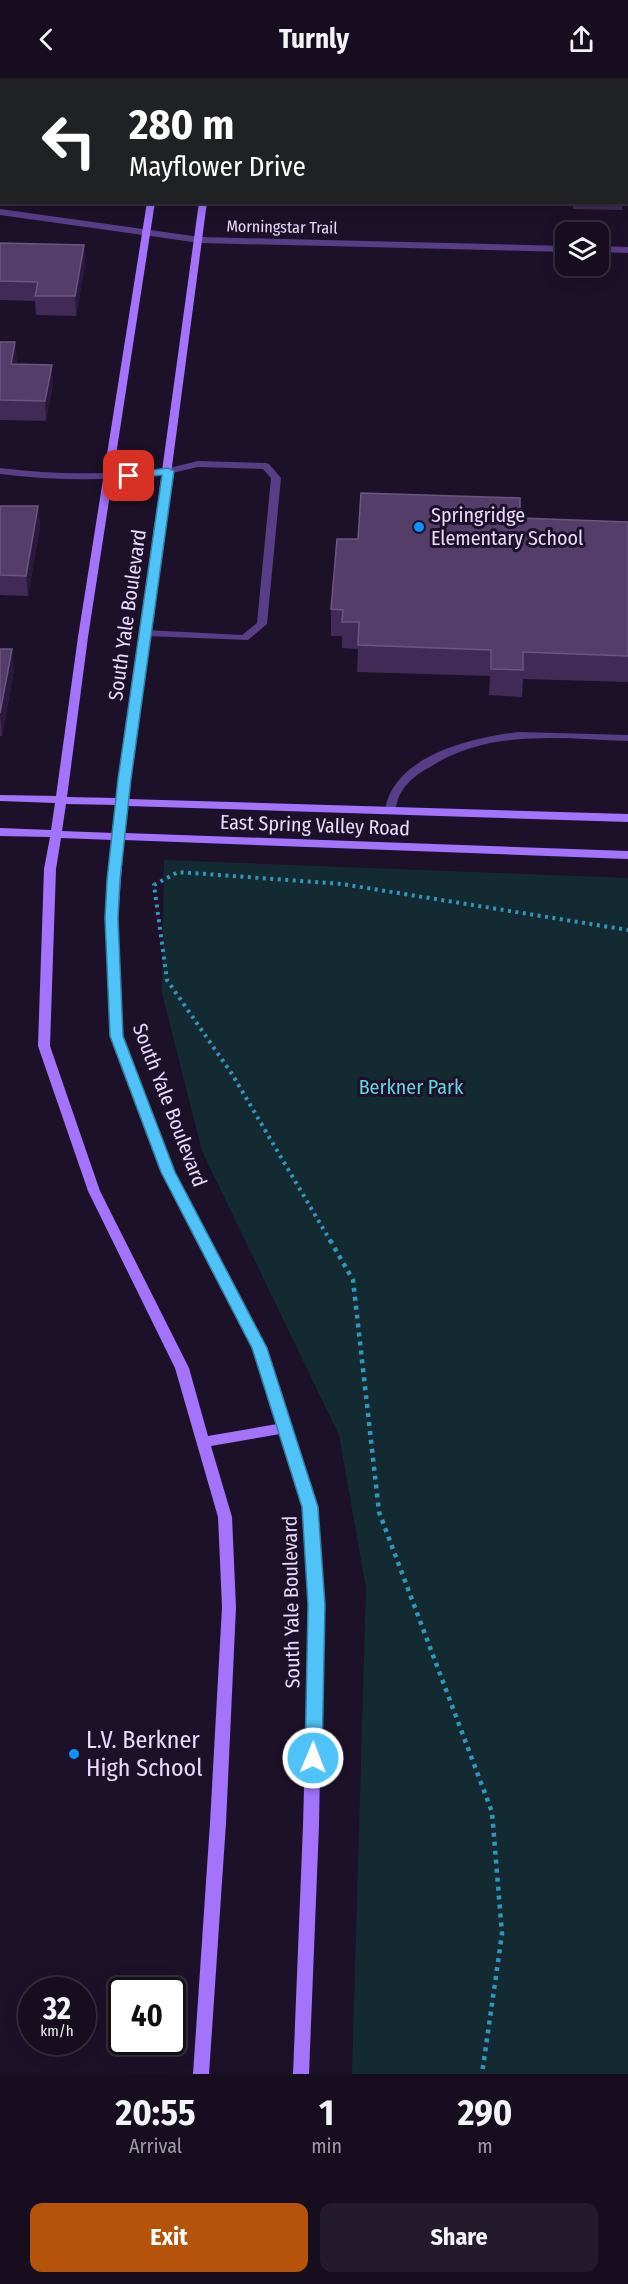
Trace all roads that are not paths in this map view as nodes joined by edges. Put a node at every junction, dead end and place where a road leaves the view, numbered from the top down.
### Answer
1 (151, 204) edge
2 (203, 204) edge
3 (0, 212) edge
4 (147, 231) junction
5 (200, 240) junction
6 (555, 249) edge
7 (609, 249) edge
8 (628, 250) edge
9 (0, 471) edge
10 (168, 471) junction
11 (109, 479) junction
12 (146, 633) junction
13 (628, 738) edge
14 (0, 798) edge
15 (61, 801) junction
16 (123, 802) junction
17 (390, 810) junction
18 (628, 818) edge
19 (0, 832) edge
20 (57, 833) junction
21 (119, 836) junction
22 (628, 855) edge
23 (285, 1428) junction
24 (204, 1443) junction
25 (201, 2074) edge
26 (301, 2074) edge

1 - 4 street, South Yale Boulevard
2 - 5 street, South Yale Boulevard
3 - 4 street, Morningstar Trail
4 - 5 street, Morningstar Trail
4 - 11 street, South Yale Boulevard
5 - 6 street, Morningstar Trail
5 - 10 street, South Yale Boulevard
7 - 8 street
9 - 11 street
10 - 11 street
10 - 12 street, South Yale Boulevard
10 - 12 street
11 - 15 street, South Yale Boulevard
12 - 16 street, South Yale Boulevard
13 - 17 street
14 - 15 street, East Spring Valley Road
15 - 16 street, East Spring Valley Road
15 - 20 street, South Yale Boulevard
16 - 17 street, East Spring Valley Road
16 - 21 street, South Yale Boulevard
17 - 18 street, East Spring Valley Road
19 - 20 street, East Spring Valley Road
20 - 21 street, East Spring Valley Road
20 - 24 street, South Yale Boulevard
21 - 22 street, East Spring Valley Road
21 - 23 street, South Yale Boulevard
23 - 24 street
23 - 26 street, South Yale Boulevard
24 - 25 street, South Yale Boulevard

